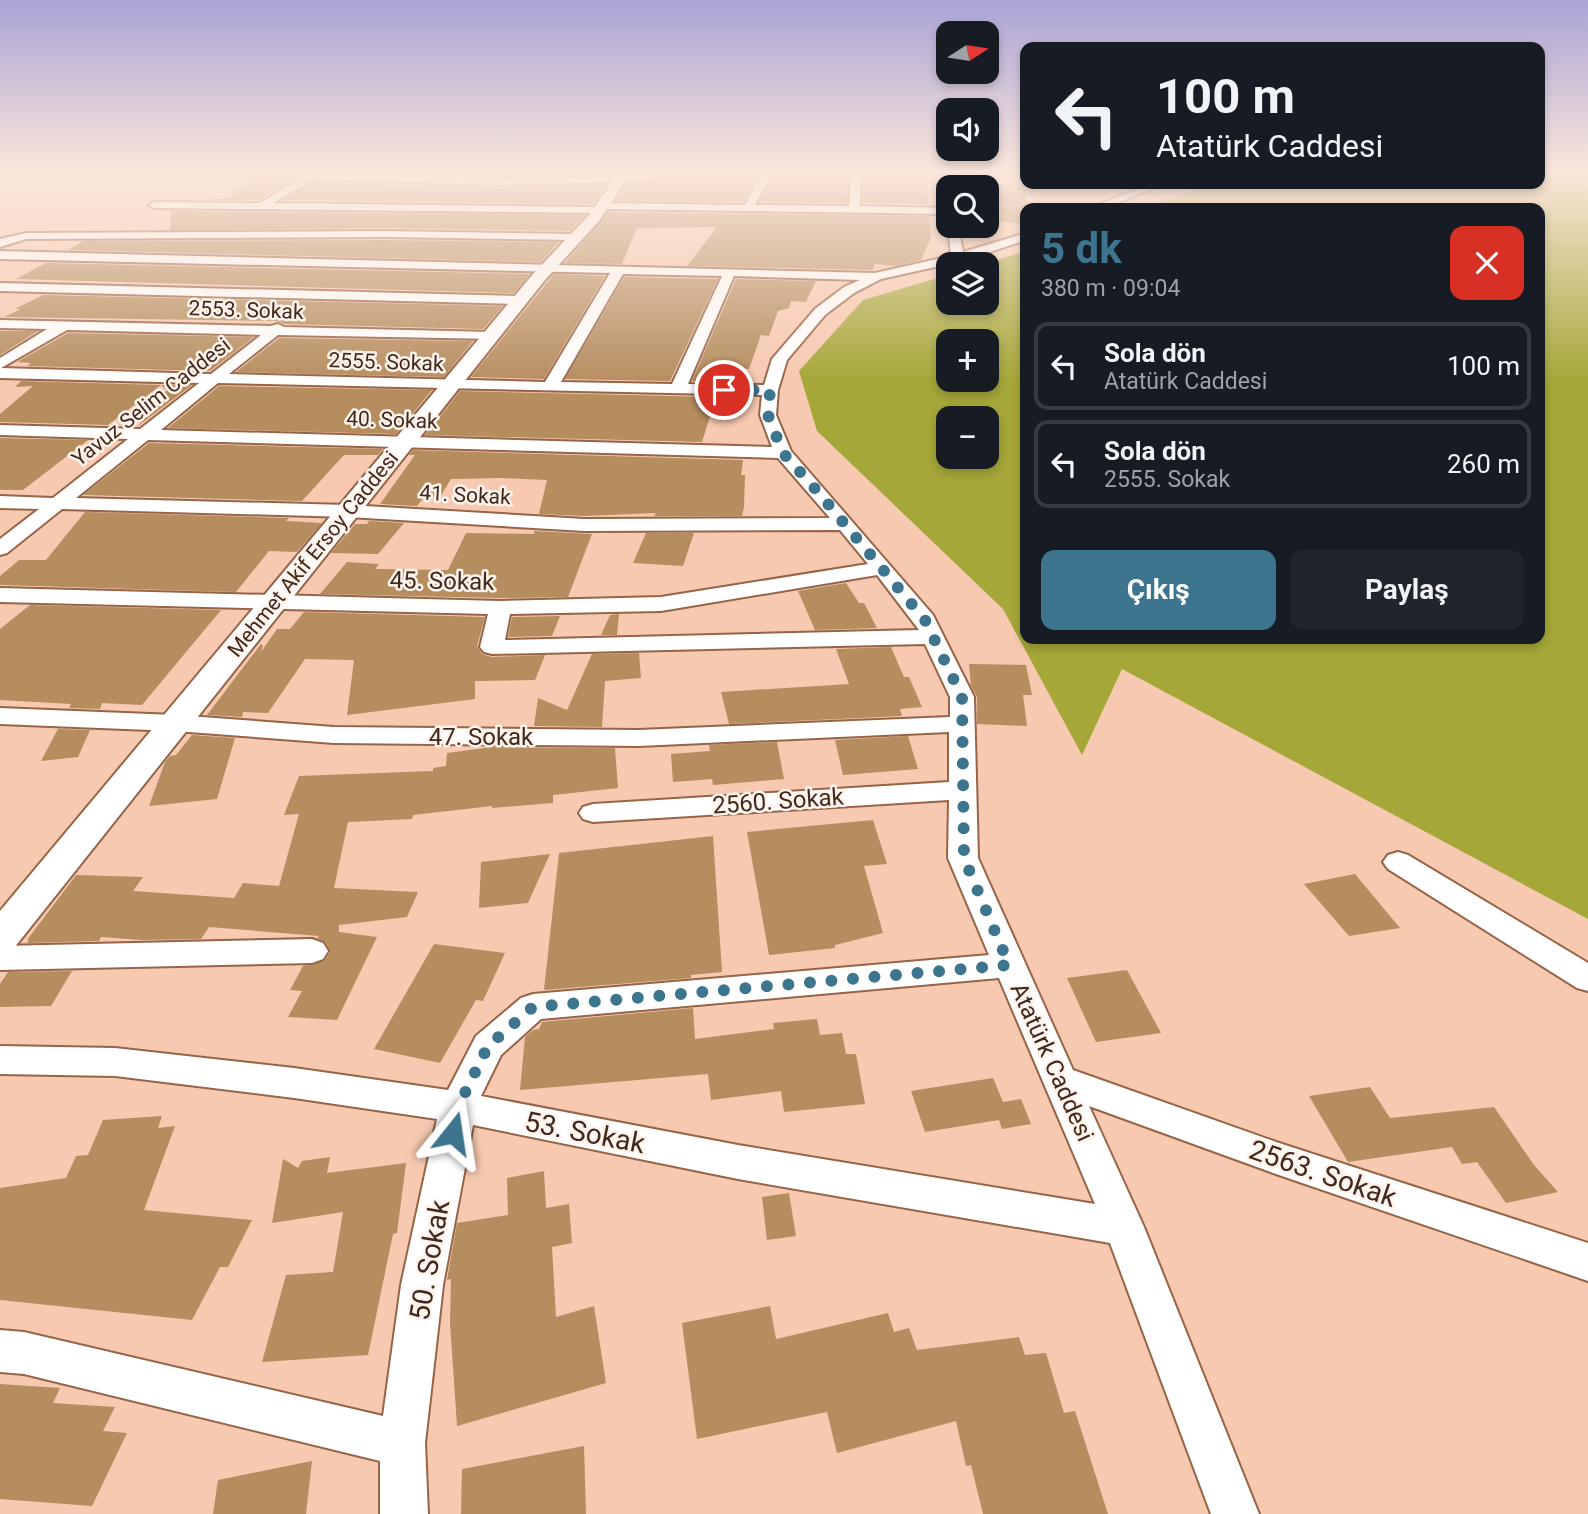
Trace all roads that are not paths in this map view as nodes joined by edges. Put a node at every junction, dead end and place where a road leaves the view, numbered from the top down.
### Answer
1 (205, 242) edge
2 (572, 242) edge
3 (1009, 242) edge
4 (977, 252) edge
5 (0, 255) edge
6 (177, 259) junction
7 (362, 262) junction
8 (936, 263) edge
9 (548, 267) junction
10 (619, 269) junction
11 (730, 272) junction
12 (877, 276) junction
13 (0, 287) edge
14 (124, 290) junction
15 (319, 295) junction
16 (521, 300) junction
17 (0, 324) edge
18 (64, 326) junction
19 (273, 331) junction
20 (491, 336) junction
21 (0, 363) edge
22 (0, 373) edge
23 (214, 379) junction
24 (451, 386) junction
25 (550, 387) junction
26 (678, 389) junction
27 (770, 390) junction
28 (0, 430) edge
29 (143, 435) junction
30 (404, 443) junction
31 (783, 453) junction
32 (0, 502) edge
33 (56, 504) junction
34 (348, 511) junction
35 (843, 524) junction
36 (0, 549) edge
37 (881, 568) junction
38 (0, 595) edge
39 (272, 604) junction
40 (500, 608) junction
41 (933, 637) junction
42 (0, 716) edge
43 (175, 723) junction
44 (963, 724) junction
45 (963, 790) junction
46 (593, 813) dead end
47 (1398, 862) dead end
48 (0, 938) edge
49 (312, 951) dead end
50 (0, 958) edge
51 (1009, 965) junction
52 (1588, 979) edge
53 (0, 1060) edge
54 (1060, 1080) junction
55 (458, 1107) junction
56 (1124, 1227) junction
57 (1588, 1262) edge
58 (0, 1351) edge
59 (402, 1443) junction
60 (404, 1514) edge
61 (1235, 1514) edge

1 - 6 street
2 - 9 street, Mehmet Akif Ersoy Caddesi
3 - 4 street, Atatürk Caddesi
5 - 6 street
6 - 7 street
6 - 14 street
7 - 9 street
7 - 15 street, Yavuz Selim Caddesi
8 - 12 street, Atatürk Caddesi
9 - 10 street
9 - 16 street, Mehmet Akif Ersoy Caddesi
10 - 11 street
10 - 25 street
11 - 12 street
11 - 26 street
12 - 27 street, Atatürk Caddesi
13 - 14 street
14 - 15 street
14 - 18 street
15 - 16 street
15 - 19 street, Yavuz Selim Caddesi
16 - 20 street, Mehmet Akif Ersoy Caddesi
17 - 18 street, 2553. Sokak
18 - 19 street, 2553. Sokak
18 - 21 street
19 - 20 street, 2553. Sokak
19 - 23 street, Yavuz Selim Caddesi
20 - 24 street, Mehmet Akif Ersoy Caddesi
22 - 23 street, 2555. Sokak
23 - 24 street, 2555. Sokak
23 - 29 street, Yavuz Selim Caddesi
24 - 25 street, 2555. Sokak
24 - 30 street, Mehmet Akif Ersoy Caddesi
25 - 26 street, 2555. Sokak
26 - 27 street, 2555. Sokak
27 - 31 street, Atatürk Caddesi
28 - 29 street, 40. Sokak
29 - 30 street, 40. Sokak
29 - 33 street, Yavuz Selim Caddesi
30 - 31 street, 40. Sokak
30 - 34 street, Mehmet Akif Ersoy Caddesi
31 - 35 street, Atatürk Caddesi
32 - 33 street, 41. Sokak
33 - 34 street, 41. Sokak
33 - 36 street, Yavuz Selim Caddesi
34 - 35 street, 41. Sokak
34 - 39 street, Mehmet Akif Ersoy Caddesi
35 - 37 street, Atatürk Caddesi
37 - 40 street, 45. Sokak
37 - 41 street, Atatürk Caddesi
38 - 39 street, 45. Sokak
39 - 40 street, 45. Sokak
39 - 43 street, Mehmet Akif Ersoy Caddesi
40 - 41 street
41 - 44 street, Atatürk Caddesi
42 - 43 street, 47. Sokak
43 - 44 street, 47. Sokak
43 - 48 street, Mehmet Akif Ersoy Caddesi
44 - 45 street, Atatürk Caddesi
45 - 46 street, 2560. Sokak
45 - 51 street, Atatürk Caddesi
47 - 52 street
49 - 50 street
51 - 54 street, Atatürk Caddesi
51 - 55 street, 50. Sokak
53 - 55 street, 53. Sokak
54 - 56 street, Atatürk Caddesi
54 - 57 street, 2563. Sokak
55 - 56 street, 53. Sokak
55 - 59 street, 50. Sokak
56 - 61 street, Atatürk Caddesi
58 - 59 street
59 - 60 street, 50. Sokak

